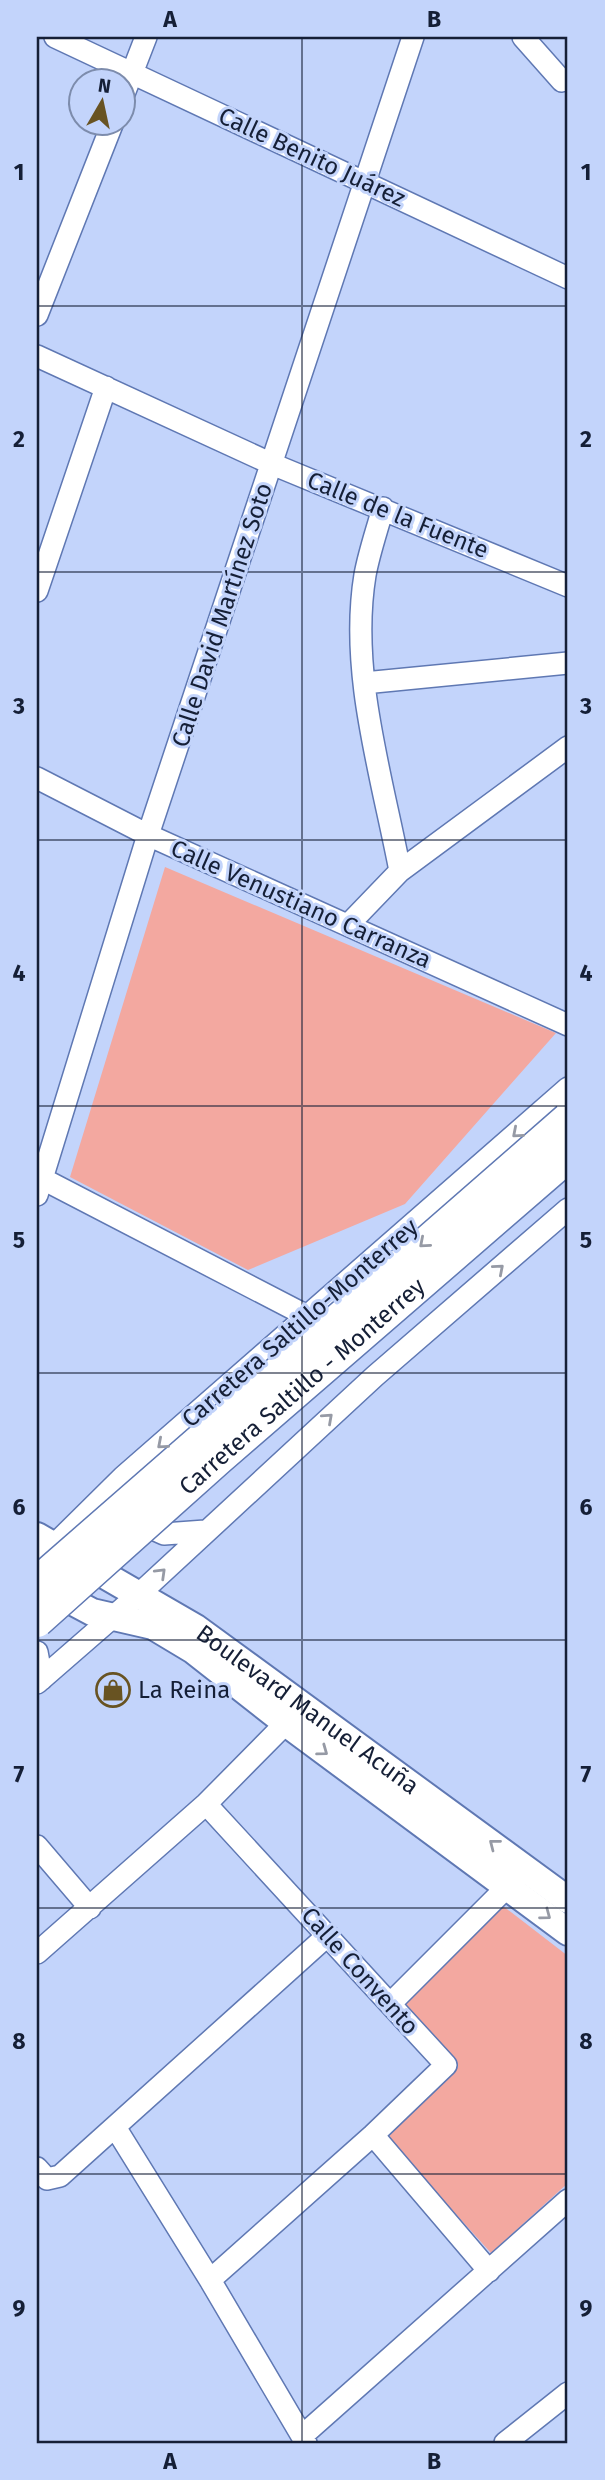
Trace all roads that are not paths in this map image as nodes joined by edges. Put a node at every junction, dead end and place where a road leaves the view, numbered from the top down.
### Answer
1 (55, 37) edge
2 (146, 37) edge
3 (413, 37) edge
4 (523, 37) edge
5 (118, 66) edge
6 (136, 66) edge
7 (136, 74) edge
8 (562, 81) dead end
9 (108, 136) edge
10 (365, 182) junction
11 (568, 278) edge
12 (37, 316) edge
13 (37, 356) edge
14 (106, 387) junction
15 (272, 464) junction
16 (383, 508) junction
17 (568, 586) edge
18 (37, 591) edge
19 (568, 663) edge
20 (364, 683) junction
21 (568, 747) edge
22 (37, 778) edge
23 (148, 835) junction
24 (400, 871) junction
25 (349, 924) junction
26 (568, 1025) edge
27 (568, 1088) edge
28 (568, 1119) edge
29 (568, 1156) edge
30 (39, 1183) edge
31 (568, 1209) edge
32 (307, 1316) junction
33 (123, 1477) junction
34 (205, 1531) junction
35 (43, 1548) edge
36 (37, 1582) edge
37 (137, 1596) junction
38 (110, 1618) junction
39 (37, 1621) edge
40 (37, 1652) edge
41 (39, 1681) edge
42 (312, 1710) junction
43 (286, 1723) junction
44 (206, 1804) junction
45 (37, 1846) edge
46 (517, 1877) junction
47 (568, 1900) edge
48 (90, 1908) junction
49 (568, 1932) edge
50 (328, 1935) junction
51 (37, 1953) edge
52 (390, 2004) junction
53 (115, 2127) junction
54 (373, 2135) junction
55 (37, 2168) edge
56 (568, 2200) edge
57 (489, 2271) junction
58 (210, 2280) junction
59 (568, 2393) edge
60 (304, 2440) edge
61 (505, 2443) edge

1 - 5 street, Calle Benito Juárez
2 - 6 street
3 - 10 street, Calle David Martínez Soto
4 - 8 street
7 - 10 street, Calle Benito Juárez
9 - 12 street
10 - 11 street, Calle Benito Juárez
10 - 15 street, Calle David Martínez Soto
13 - 14 street, Calle de la Fuente
14 - 15 street, Calle de la Fuente
14 - 18 street
15 - 16 street, Calle de la Fuente
15 - 23 street, Calle David Martínez Soto
16 - 17 street, Calle de la Fuente
16 - 20 street
19 - 20 street
20 - 24 street
21 - 24 street
22 - 23 street, Calle Venustiano Carranza
23 - 25 street, Calle Venustiano Carranza
23 - 30 street, Calle David Martínez Soto
24 - 25 street
25 - 26 street, Calle Venustiano Carranza
27 -> 32 street, Carretera Saltillo-Monterrey
28 -> 36 highway, Carretera Saltillo - Monterrey, bridge
29 - 39 highway, Carretera Saltillo - Monterrey, bridge
30 - 32 street
34 -> 31 street
32 -> 33 street, Carretera Saltillo-Monterrey
33 - 34 street
33 - 35 street, Carretera Saltillo-Monterrey
37 -> 34 street
35 - 37 main road, Boulevard Manuel Acuña
36 - 38 main road, Boulevard Manuel Acuña
37 - 38 street
37 - 42 main road, Boulevard Manuel Acuña
38 - 41 street
38 - 43 main road, Boulevard Manuel Acuña
40 - 41 street
42 - 43 street
46 -> 42 main road, Boulevard Manuel Acuña
43 - 44 street
43 -> 46 main road, Boulevard Manuel Acuña
44 - 48 street
44 - 50 street, Calle Convento
45 - 48 street
46 - 47 main road, Boulevard Manuel Acuña
46 -> 49 main road, Boulevard Manuel Acuña
46 - 52 street
48 - 51 street
50 - 52 street, Calle Convento
50 - 53 street
52 - 54 street, Calle Convento
53 - 55 street
53 - 58 street
54 - 57 street
54 - 58 street
56 - 57 street
57 - 60 street
58 - 60 street
59 - 61 street

